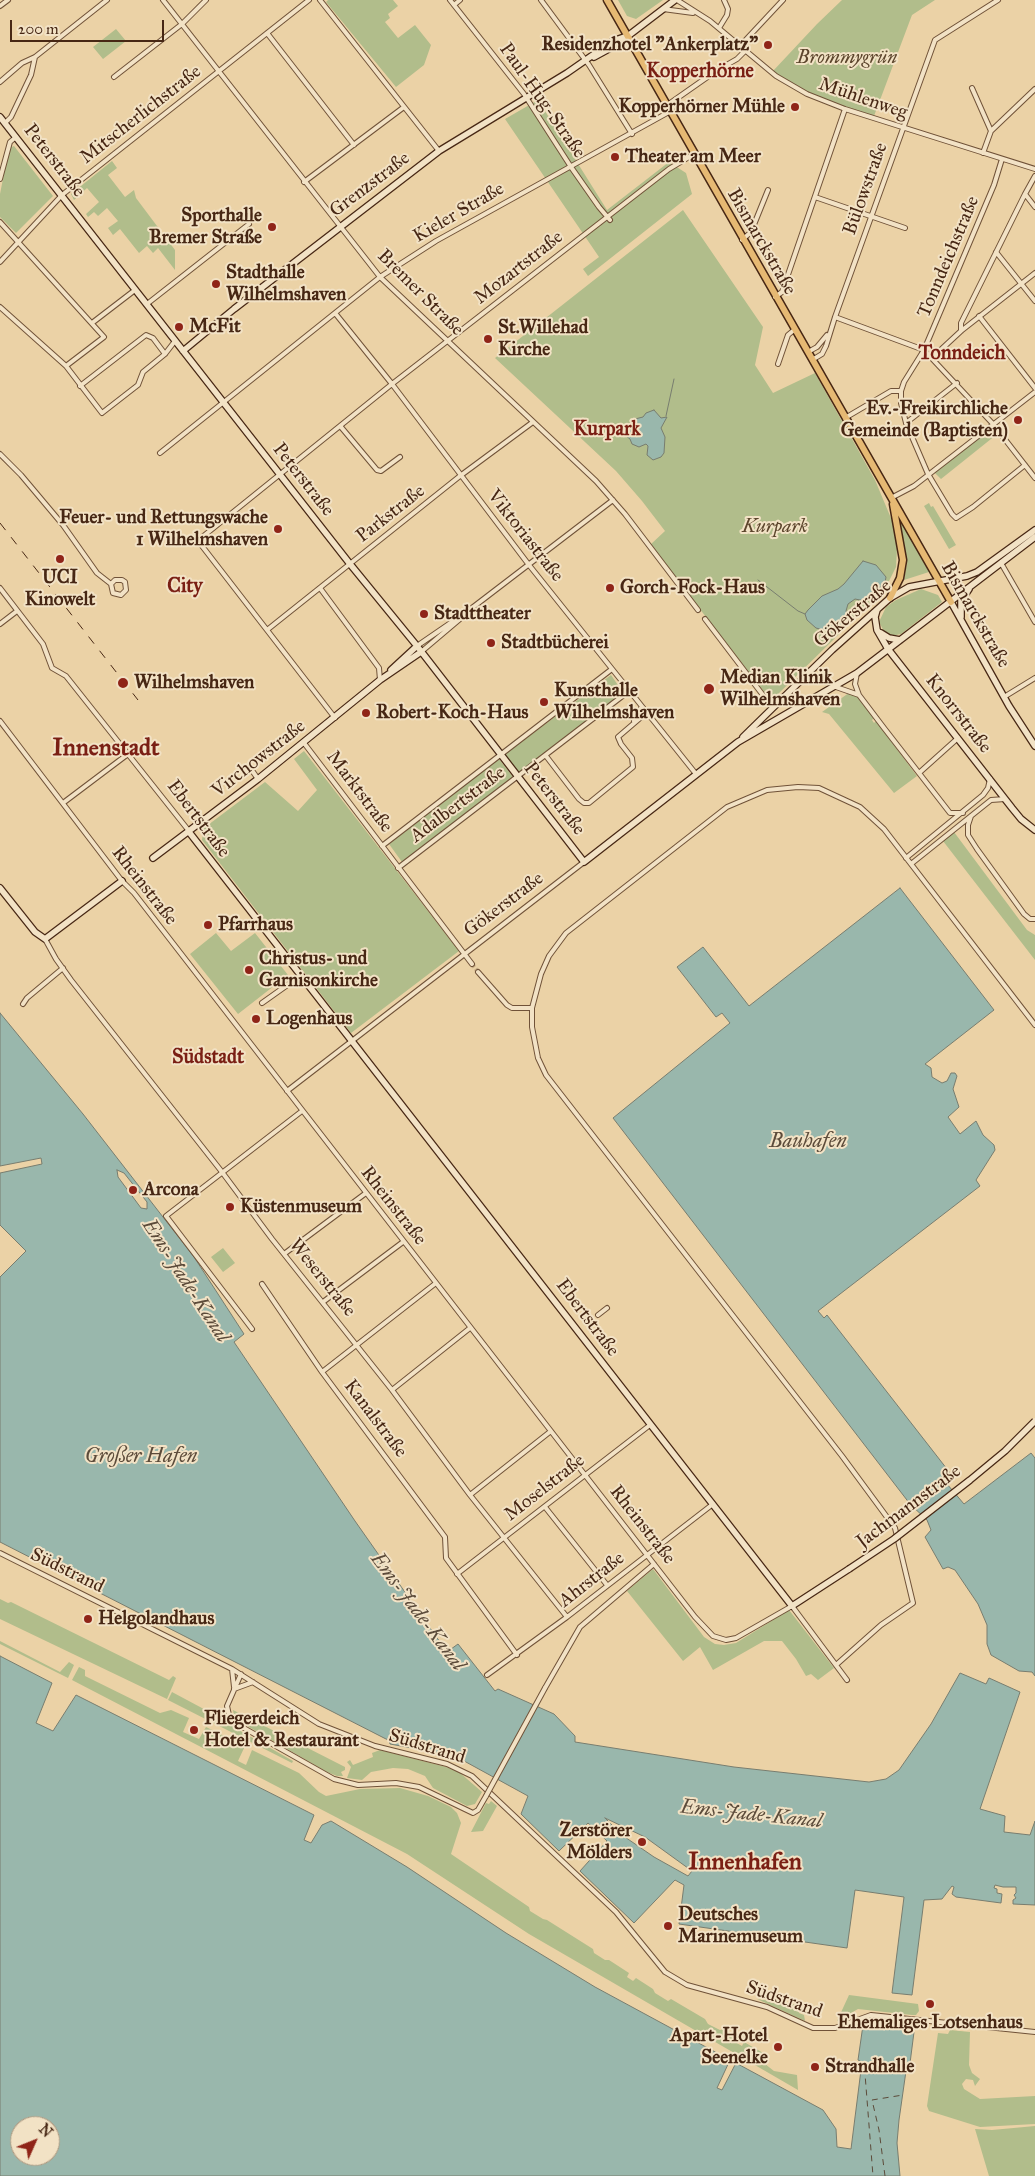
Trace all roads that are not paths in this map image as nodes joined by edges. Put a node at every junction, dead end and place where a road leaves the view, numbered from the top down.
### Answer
1 (8, 0) edge
2 (107, 0) edge
3 (163, 0) edge
4 (206, 0) edge
5 (309, 0) edge
6 (320, 0) edge
7 (450, 0) edge
8 (460, 0) edge
9 (541, 0) edge
10 (607, 0) edge
11 (676, 0) edge
12 (724, 0) edge
13 (783, 0) edge
14 (998, 0) edge
15 (454, 5) junction
16 (0, 6) edge
17 (663, 9) junction
18 (696, 13) junction
19 (182, 24) junction
20 (719, 28) junction
21 (267, 33) junction
22 (627, 36) junction
23 (740, 46) junction
24 (745, 51) junction
25 (35, 57) junction
26 (587, 60) junction
27 (218, 71) junction
28 (114, 77) dead end
29 (0, 82) edge
30 (972, 88) dead end
31 (1035, 89) edge
32 (527, 98) junction
33 (404, 107) junction
34 (668, 109) junction
35 (845, 109) junction
36 (0, 116) edge
37 (5, 123) junction
38 (903, 127) junction
39 (991, 131) junction
40 (632, 134) junction
41 (16, 137) junction
42 (354, 145) junction
43 (439, 151) junction
44 (983, 153) junction
45 (694, 154) junction
46 (1002, 159) junction
47 (571, 167) junction
48 (1035, 169) edge
49 (1035, 176) edge
50 (0, 179) edge
51 (304, 182) junction
52 (768, 190) dead end
53 (1025, 194) junction
54 (62, 195) junction
55 (815, 197) junction
56 (1035, 207) edge
57 (870, 217) junction
58 (609, 219) junction
59 (0, 222) edge
60 (249, 224) dead end
61 (340, 227) junction
62 (905, 228) dead end
63 (742, 240) junction
64 (19, 242) junction
65 (996, 252) junction
66 (0, 262) edge
67 (1035, 272) edge
68 (380, 277) junction
69 (1021, 283) junction
70 (135, 290) junction
71 (775, 296) junction
72 (1035, 301) edge
73 (147, 304) junction
74 (0, 307) edge
75 (335, 313) junction
76 (979, 316) junction
77 (834, 317) junction
78 (92, 323) junction
79 (794, 330) junction
80 (961, 331) junction
81 (829, 333) junction
82 (176, 341) junction
83 (448, 341) junction
84 (183, 350) junction
85 (924, 350) junction
86 (808, 352) junction
87 (166, 354) junction
88 (933, 357) junction
89 (812, 360) junction
90 (778, 364) dead end
91 (66, 366) junction
92 (957, 383) junction
93 (392, 384) junction
94 (80, 386) junction
95 (1035, 388) edge
96 (901, 391) junction
97 (1035, 392) edge
98 (222, 402) junction
99 (845, 418) junction
100 (533, 422) junction
101 (906, 422) junction
102 (993, 424) junction
103 (341, 427) junction
104 (160, 453) dead end
105 (0, 454) edge
106 (400, 457) dead end
107 (1025, 465) junction
108 (928, 474) junction
109 (281, 476) junction
110 (460, 476) junction
111 (1035, 478) edge
112 (891, 498) junction
113 (613, 500) junction
114 (1035, 530) edge
115 (1035, 537) edge
116 (1001, 563) junction
117 (350, 564) junction
118 (529, 565) junction
119 (938, 580) junction
120 (111, 584) junction
121 (0, 588) edge
122 (320, 588) junction
123 (969, 588) junction
124 (890, 598) junction
125 (951, 602) junction
126 (878, 608) junction
127 (698, 610) dead end
128 (17, 611) junction
129 (468, 611) junction
130 (1035, 611) edge
131 (1031, 615) junction
132 (705, 619) dead end
133 (961, 619) junction
134 (1035, 622) edge
135 (0, 624) edge
136 (267, 630) junction
137 (877, 630) junction
138 (900, 640) junction
139 (417, 646) junction
140 (888, 649) junction
141 (421, 652) junction
142 (612, 669) junction
143 (857, 674) junction
144 (1035, 678) edge
145 (380, 680) junction
146 (836, 687) junction
147 (629, 691) junction
148 (859, 695) junction
149 (1004, 697) junction
150 (772, 706) junction
151 (641, 708) junction
152 (646, 713) junction
153 (335, 718) junction
154 (0, 721) edge
155 (633, 723) junction
156 (958, 738) junction
157 (738, 742) junction
158 (304, 743) junction
159 (1035, 746) edge
160 (128, 754) junction
161 (501, 755) junction
162 (546, 756) junction
163 (250, 769) dead end
164 (919, 772) junction
165 (696, 774) junction
166 (518, 778) junction
167 (258, 779) junction
168 (990, 779) junction
169 (1006, 799) junction
170 (63, 803) junction
171 (963, 813) junction
172 (971, 816) junction
173 (1035, 830) edge
174 (189, 832) junction
175 (938, 832) junction
176 (943, 838) junction
177 (382, 846) junction
178 (153, 858) dead end
179 (906, 858) junction
180 (584, 862) junction
181 (911, 864) junction
182 (398, 868) junction
183 (122, 881) junction
184 (0, 888) edge
185 (1034, 919) edge
186 (45, 939) junction
187 (464, 954) junction
188 (472, 964) tunnel mouth
189 (63, 968) junction
190 (478, 972) tunnel mouth
191 (300, 976) junction
192 (262, 1003) dead end
193 (23, 1004) dead end
194 (532, 1008) junction
195 (1035, 1025) edge
196 (351, 1040) junction
197 (287, 1091) junction
198 (302, 1111) junction
199 (222, 1172) junction
200 (366, 1193) junction
201 (403, 1242) junction
202 (284, 1254) junction
203 (436, 1283) junction
204 (262, 1284) dead end
205 (323, 1302) junction
206 (607, 1308) dead end
207 (598, 1315) dead end
208 (470, 1328) junction
209 (252, 1329) dead end
210 (356, 1344) junction
211 (322, 1372) junction
212 (392, 1390) junction
213 (1035, 1421) edge
214 (650, 1424) junction
215 (551, 1431) junction
216 (586, 1475) junction
217 (470, 1495) junction
218 (713, 1504) junction
219 (545, 1507) junction
220 (504, 1537) junction
221 (0, 1553) edge
222 (646, 1554) junction
223 (654, 1564) junction
224 (457, 1574) junction
225 (607, 1585) junction
226 (792, 1606) junction
227 (567, 1617) junction
228 (517, 1655) junction
229 (836, 1665) junction
230 (232, 1669) junction
231 (241, 1674) junction
232 (487, 1675) dead end
233 (847, 1680) dead end
234 (253, 1682) junction
235 (234, 1689) junction
236 (1035, 2032) edge

1 - 16 street
2 - 25 street
3 - 19 street, Bremer Straße
4 - 19 street
5 - 21 street, Mitscherlichstraße
6 - 33 street
7 - 15 street, Paul-Hug-Straße
8 - 15 street
9 - 26 street
10 - 22 main road, Bismarckstraße
11 - 17 main road, Grenzstraße
11 - 18 street, Mühlenweg
12 - 20 street
13 - 23 street
14 - 38 street, Bülowstraße
15 - 32 street, Paul-Hug-Straße
17 - 18 street
17 - 22 main road, Grenzstraße
18 - 20 street, Mühlenweg
19 - 27 street, Bremer Straße
19 - 28 street
20 - 23 street, Mühlenweg
21 - 27 street, Mitscherlichstraße
21 - 42 street
22 - 26 main road, Grenzstraße
22 - 34 main road, Bismarckstraße
23 - 24 street, Mühlenweg
24 - 34 street, Kieler Straße
24 - 35 street, Mühlenweg
25 - 29 street
25 - 37 street
26 - 32 main road, Grenzstraße
26 - 40 street
27 - 51 street, Bremer Straße
27 - 54 street, Mitscherlichstraße
30 - 39 street
31 - 39 street
32 - 43 main road, Grenzstraße
32 - 47 street, Paul-Hug-Straße
33 - 42 street
33 - 43 street
34 - 40 street, Kieler Straße
34 - 45 main road, Bismarckstraße
35 - 38 street, Mühlenweg
35 - 55 street
36 - 37 main road, Peterstraße
37 - 41 main road, Peterstraße
38 - 44 street, Mühlenweg
38 - 57 street, Bülowstraße
39 - 44 street
40 - 47 street, Kieler Straße
41 - 50 street
41 - 54 main road, Peterstraße
42 - 51 street
43 - 61 main road, Grenzstraße
44 - 46 street, Mühlenweg
45 - 58 street, Mozartstraße
45 - 63 main road, Bismarckstraße
46 - 48 street, Mühlenweg
46 - 85 street, Tonndeichstraße
47 - 58 street, Paul-Hug-Straße
47 - 68 street, Kieler Straße
49 - 53 street
51 - 61 street, Bremer Straße
52 - 63 street
53 - 56 street
53 - 65 street
54 - 64 street, Mitscherlichstraße
54 - 70 main road, Peterstraße
55 - 57 street
55 - 71 street
57 - 62 street
57 - 77 street, Bülowstraße
58 - 83 street, Mozartstraße
59 - 64 street
60 - 73 street
61 - 68 street, Bremer Straße
61 - 84 main road, Grenzstraße
63 - 71 main road, Bismarckstraße
64 - 66 street, Mitscherlichstraße
64 - 78 street
65 - 69 street
65 - 80 street
67 - 69 street
68 - 75 street, Kieler Straße
68 - 83 street, Bremer Straße
69 - 72 street
69 - 76 street
70 - 73 main road, Peterstraße
70 - 78 street
71 - 79 main road, Bismarckstraße
73 - 82 main road, Peterstraße
74 - 91 street
75 - 93 street, Viktoriastraße
75 - 98 street, Kieler Straße
76 - 80 street
76 - 95 street
77 - 81 street, Bülowstraße
77 - 85 street
78 - 91 street
79 - 86 main road, Bismarckstraße
79 - 90 street
80 - 88 street
81 - 86 street, Bülowstraße
81 - 89 street, Bülowstraße
82 - 84 main road, Peterstraße
82 - 87 street
83 - 93 street, Mozartstraße
83 - 100 street, Bremer Straße
84 - 98 main road, Peterstraße
85 - 88 street
85 - 96 street, Tonndeichstraße
86 - 89 main road, Bismarckstraße
87 - 94 street
87 - 94 street
88 - 92 street
89 - 99 main road, Bismarckstraße
91 - 94 street
92 - 101 street
92 - 102 street
93 - 103 street, Mozartstraße
93 - 110 street, Viktoriastraße
96 - 99 street
96 - 101 street
97 - 102 street
98 - 104 street, Kieler Straße
98 - 109 main road, Peterstraße
99 - 112 main road, Bismarckstraße
100 - 110 street, Parkstraße
100 - 113 street, Bremer Straße
101 - 108 street
102 - 107 street
102 - 108 street
103 - 106 street
103 - 109 street, Mozartstraße
105 - 120 street
107 - 108 street
107 - 111 street
108 - 112 street
109 - 117 main road, Peterstraße
109 - 136 street, Mozartstraße
110 - 117 street, Parkstraße
110 - 118 street, Viktoriastraße
112 - 119 main road, Bismarckstraße
112 - 124 main road, Bismarckstraße
113 - 118 street, Virchowstraße
113 - 127 street, Bremer Straße
114 - 119 main road, Gökerstraße
115 - 116 main road, Gökerstraße
116 - 123 main road, Gökerstraße
116 - 131 street
117 - 122 street, Parkstraße
117 - 139 main road, Peterstraße
118 - 129 street, Virchowstraße
118 - 142 street, Viktoriastraße
119 - 124 main road, Gökerstraße
119 - 125 main road, Bismarckstraße
120 - 120 street
121 - 128 street, Ebertstraße
122 - 136 street, Parkstraße
122 - 145 street
123 - 125 main road, Gökerstraße
123 - 133 main road
124 - 126 main road, Gökerstraße
125 - 133 main road, Bismarckstraße
125 - 138 main road, Gökerstraße
126 - 137 main road
126 - 150 main road, Gökerstraße
128 - 135 street
128 - 160 street, Ebertstraße
129 - 139 street, Virchowstraße
129 - 141 street, Virchowstraße
130 - 131 street
131 - 134 street
132 - 150 street
133 - 149 main road, Bismarckstraße
136 - 153 street
137 - 138 main road
137 - 140 main road, Knorrstraße
138 - 140 main road, Gökerstraße
139 - 141 main road, Peterstraße
139 - 145 main road, Virchowstraße
140 - 143 main road, Gökerstraße
140 - 156 main road, Knorrstraße
141 - 145 main road, Virchowstraße
141 - 161 main road, Peterstraße
142 - 147 street, Viktoriastraße
142 - 161 street, Adalbertstraße
143 - 146 main road, Gökerstraße
143 - 148 street
144 - 149 street
145 - 153 main road, Virchowstraße
146 - 148 street
146 - 157 main road, Gökerstraße
147 - 151 street, Viktoriastraße
147 - 162 street, Adalbertstraße
148 - 164 street
149 - 159 main road, Bismarckstraße
150 - 157 main road, Gökerstraße
151 - 152 street, Viktoriastraße
151 - 155 street
152 - 155 street
152 - 165 street, Viktoriastraße
153 - 158 main road, Virchowstraße
154 - 170 street, Rheinstraße
155 - 162 street
156 - 164 street
156 - 168 main road, Knorrstraße
157 - 165 main road, Gökerstraße
158 - 167 main road, Virchowstraße
158 - 177 street, Marktstraße
160 - 170 street
160 - 174 street, Ebertstraße
161 - 166 main road, Peterstraße
161 - 177 street, Adalbertstraße
162 - 166 street, Adalbertstraße
163 - 167 street
164 - 171 street
165 - 180 main road, Gökerstraße
166 - 180 main road, Peterstraße
166 - 182 street, Adalbertstraße
167 - 174 main road, Virchowstraße
168 - 169 main road, Knorrstraße
168 - 171 street
169 - 172 street
169 - 173 main road, Knorrstraße
170 - 183 street, Rheinstraße
171 - 175 street
172 - 176 street
172 - 185 street
174 - 178 main road, Virchowstraße
174 - 191 main road, Ebertstraße
175 - 176 street
175 - 179 street
176 - 181 street
177 - 182 street, Marktstraße
179 - 181 street
179 - 194 street
180 - 187 street, Gökerstraße
181 - 195 street
182 - 187 street, Marktstraße
183 - 186 main road
183 - 197 street, Rheinstraße
184 - 186 main road, Weserstraße
186 - 189 street, Weserstraße
187 - 188 street, Marktstraße
187 - 196 street, Gökerstraße
189 - 193 street
189 - 199 street, Weserstraße
190 - 194 street
191 - 192 street
191 - 196 main road, Ebertstraße
194 - 229 street
196 - 197 street, Gökerstraße
196 - 214 main road, Ebertstraße
197 - 198 street, Rheinstraße
198 - 199 street
198 - 200 street, Rheinstraße
199 - 202 street, Weserstraße
199 - 209 street
200 - 201 street, Rheinstraße
200 - 202 street
201 - 203 street, Rheinstraße
201 - 205 street
202 - 205 street, Weserstraße
203 - 208 street, Rheinstraße
203 - 210 street
204 - 211 street, Kanalstraße
205 - 210 street, Weserstraße
206 - 207 street
208 - 212 street
208 - 215 street, Rheinstraße
210 - 211 street
210 - 212 street, Weserstraße
211 - 224 street, Kanalstraße
212 - 217 street, Weserstraße
213 - 226 main road, Jachmannstraße, bridge
214 - 216 street, Moselstraße
214 - 218 main road, Ebertstraße
215 - 216 street, Rheinstraße
215 - 217 street
216 - 219 street, Moselstraße
216 - 222 street, Rheinstraße
217 - 220 street, Weserstraße
218 - 222 street, Ahrstraße
218 - 226 main road, Ebertstraße
219 - 220 street, Moselstraße
219 - 225 street
220 - 224 street, Moselstraße
220 - 227 street, Weserstraße
221 - 230 street, Südstrand
222 - 223 street, Rheinstraße
222 - 225 street, Ahrstraße
223 - 226 street, Rheinstraße
223 - 235 street, bridge
224 - 228 street, Kanalstraße
225 - 227 street, Ahrstraße
226 - 229 street, Ebertstraße
227 - 228 street, Ahrstraße
228 - 232 street, Ahrstraße
229 - 233 street, Ebertstraße
230 - 231 street, Südstrand
230 - 235 street
231 - 234 street, Südstrand
231 - 235 street
234 - 235 street
234 - 236 street, Südstrand

